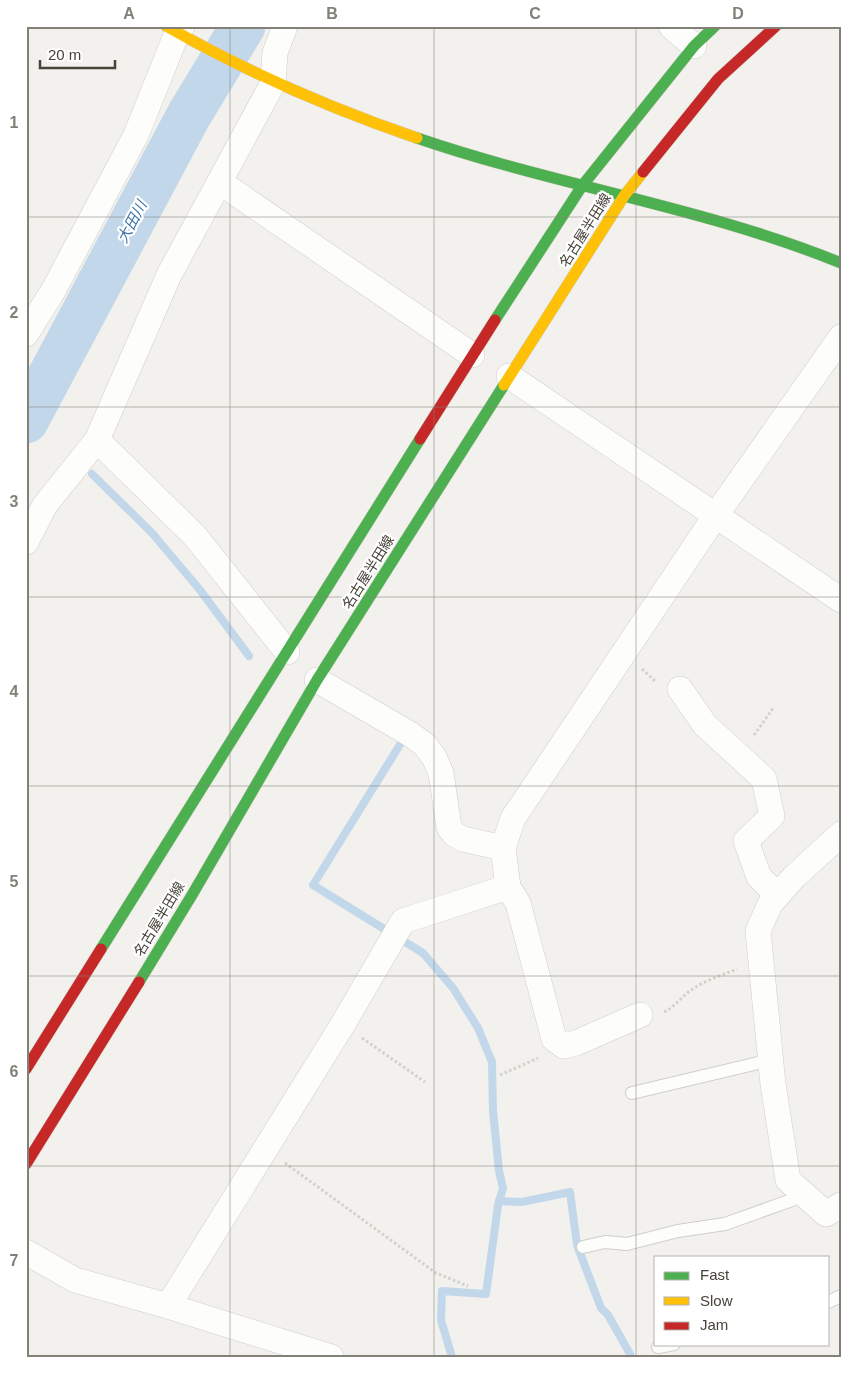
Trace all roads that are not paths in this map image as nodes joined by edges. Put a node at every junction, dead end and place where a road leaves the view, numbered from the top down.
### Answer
1 (285, 26) edge
2 (671, 26) edge
3 (715, 26) edge
4 (776, 26) edge
5 (180, 32) edge
6 (694, 46) junction
7 (274, 83) junction
8 (221, 183) junction
9 (582, 186) junction
10 (624, 196) junction
11 (841, 263) edge
12 (26, 334) edge
13 (841, 337) edge
14 (472, 354) junction
15 (509, 376) junction
16 (97, 440) junction
17 (716, 515) junction
18 (26, 542) edge
19 (841, 600) edge
20 (287, 652) junction
21 (317, 680) junction
22 (680, 689) road end
23 (841, 834) edge
24 (502, 848) junction
25 (508, 888) junction
26 (778, 895) junction
27 (640, 1015) road end
28 (771, 1060) junction
29 (26, 1069) edge
30 (632, 1093) dead end
31 (26, 1164) edge
32 (800, 1190) junction
33 (836, 1215) edge
34 (583, 1247) dead end
35 (26, 1252) edge
36 (168, 1306) junction
37 (663, 1346) edge
38 (658, 1347) dead end
39 (331, 1357) edge

1 - 7 street
2 - 6 street
3 - 6 main road, 名古屋半田線
4 - 10 main road, 名古屋半田線
5 - 7 main road
5 - 12 street
6 - 9 main road, 名古屋半田線
7 - 8 street
7 - 9 main road
8 - 14 street
8 - 16 street
9 - 10 main road
9 - 14 main road, 名古屋半田線
10 - 11 main road
10 - 15 main road, 名古屋半田線
13 - 17 street
14 - 20 main road, 名古屋半田線
15 - 17 street
15 - 21 main road, 名古屋半田線
16 - 18 street
16 - 20 street
17 - 19 street
17 - 24 street
20 - 29 main road, 名古屋半田線
21 - 24 street
21 - 31 main road, 名古屋半田線
22 - 26 street
23 - 26 street
24 - 25 street
25 - 27 street
25 - 36 street
26 - 28 street
28 - 30 lane
28 - 32 street
32 - 33 street
32 - 34 lane
35 - 36 street
36 - 39 street
37 - 38 lane

